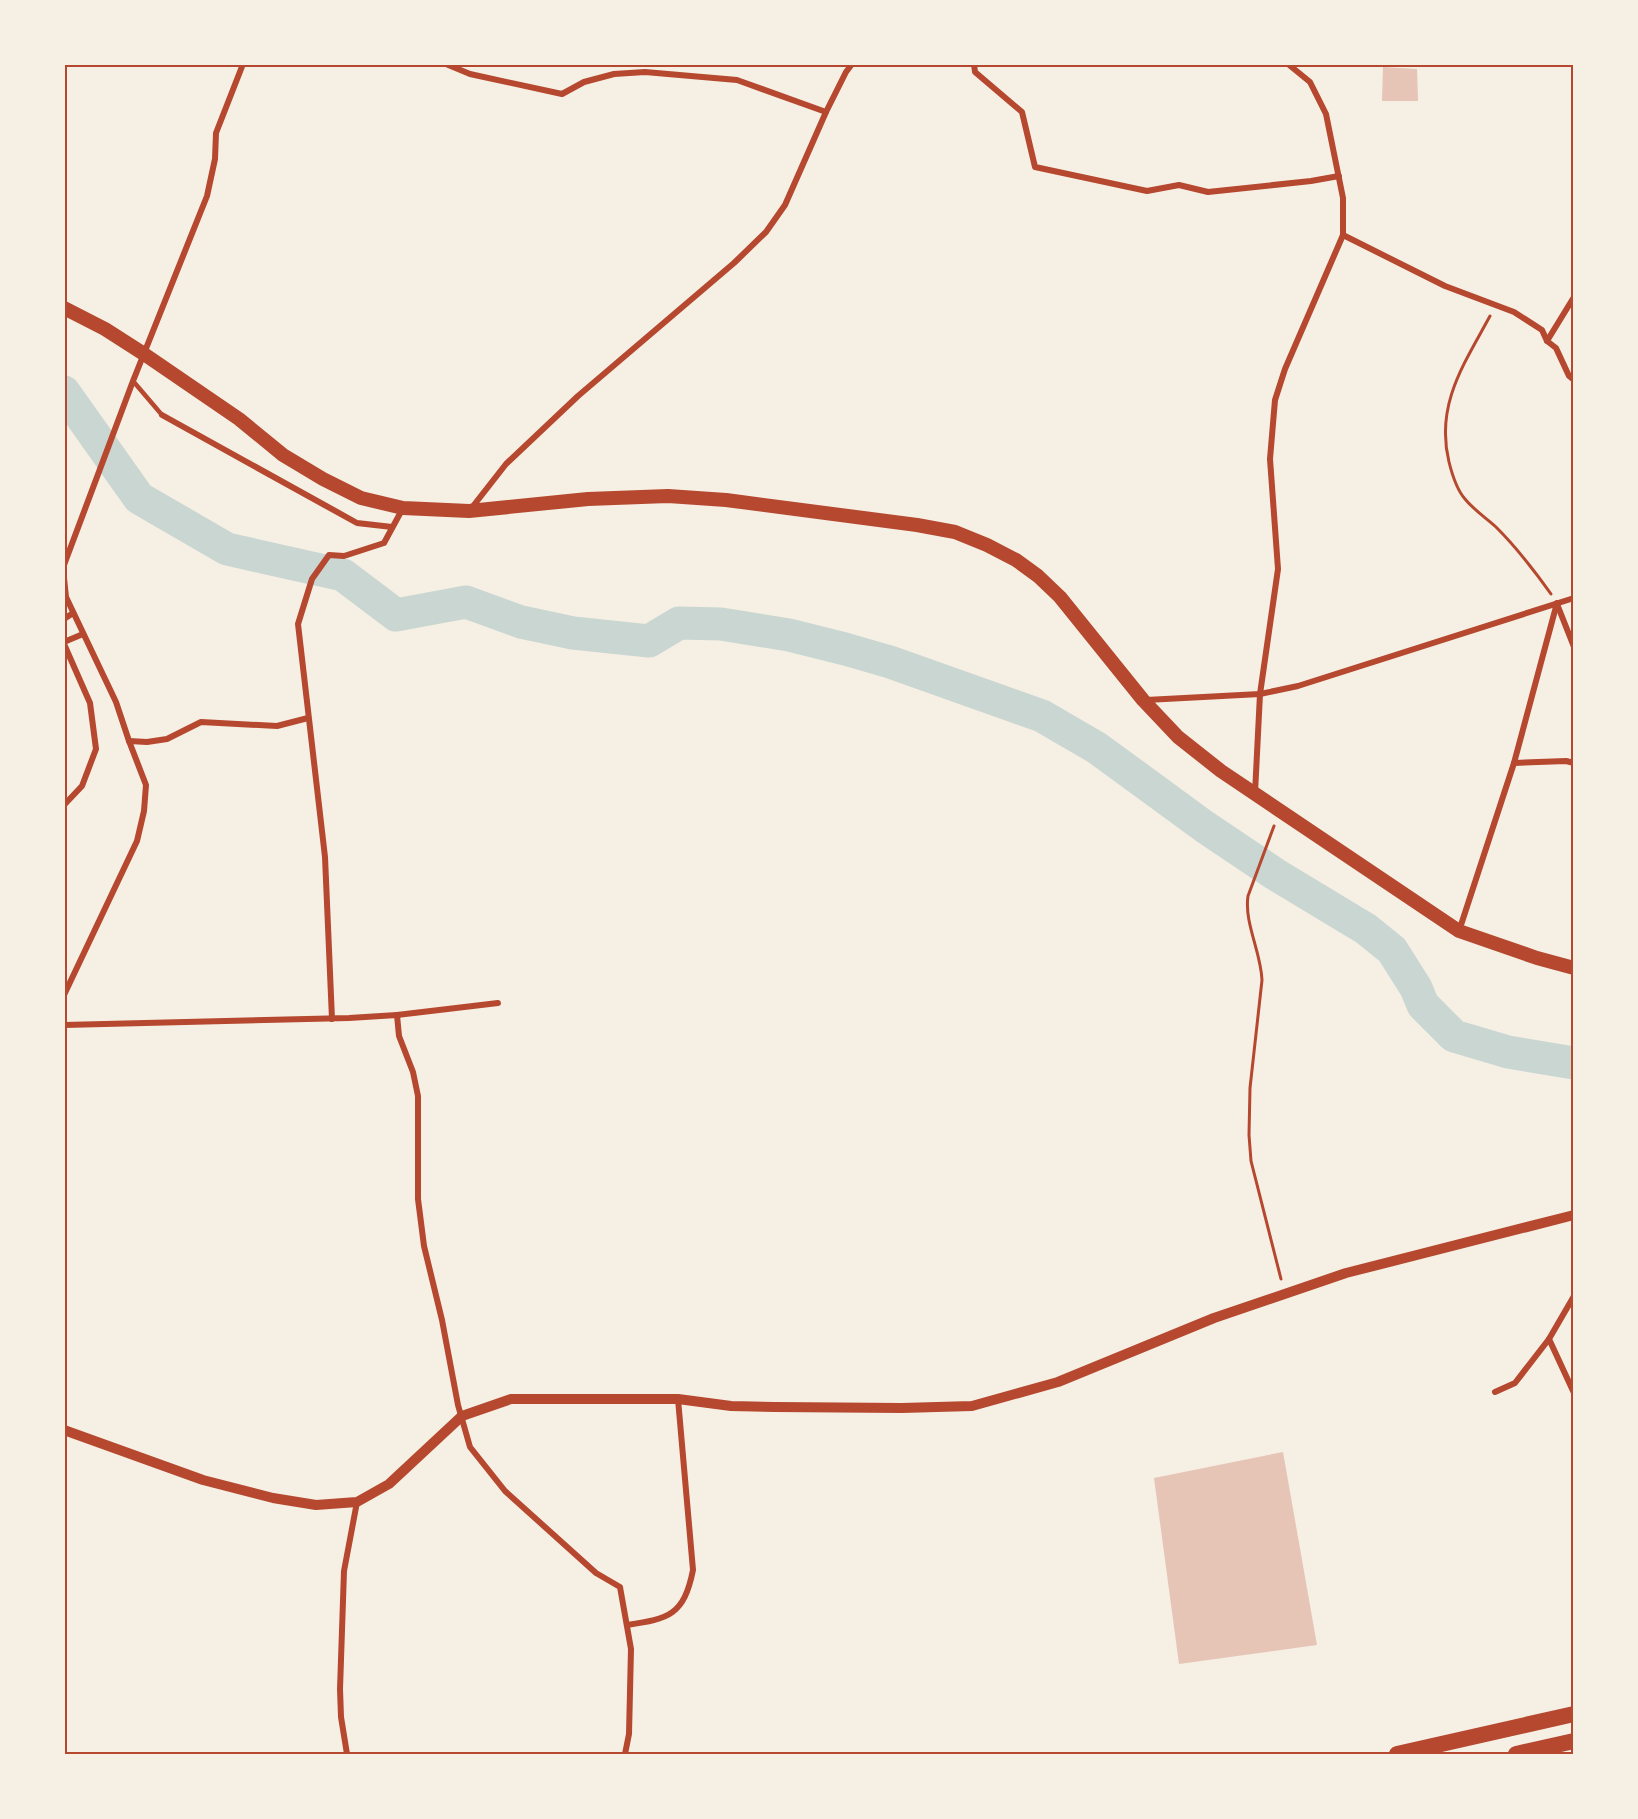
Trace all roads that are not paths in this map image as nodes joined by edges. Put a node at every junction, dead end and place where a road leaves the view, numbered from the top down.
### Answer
1 (243, 64) edge
2 (446, 64) edge
3 (852, 64) edge
4 (974, 64) edge
5 (1288, 64) edge
6 (826, 112) junction
7 (1339, 176) junction
8 (1343, 236) junction
9 (1574, 297) edge
10 (64, 308) edge
11 (1547, 341) junction
12 (144, 354) junction
13 (133, 381) junction
14 (1574, 381) edge
15 (162, 415) joint
16 (403, 508) junction
17 (470, 511) junction
18 (392, 527) junction
19 (64, 565) edge
20 (64, 578) edge
21 (1574, 598) edge
22 (1557, 603) junction
23 (73, 613) junction
24 (64, 619) edge
25 (83, 634) junction
26 (64, 643) edge
27 (1574, 647) edge
28 (1260, 694) junction
29 (1143, 700) junction
30 (308, 718) junction
31 (129, 741) junction
32 (1514, 763) junction
33 (1574, 763) edge
34 (1255, 793) junction
35 (64, 805) edge
36 (1459, 931) junction
37 (1574, 968) edge
38 (64, 995) edge
39 (498, 1003) dead end
40 (397, 1015) junction
41 (332, 1019) junction
42 (64, 1024) edge
43 (1574, 1215) edge
44 (1574, 1296) edge
45 (1549, 1339) junction
46 (1495, 1392) dead end
47 (1574, 1393) edge
48 (678, 1399) junction
49 (462, 1416) junction
50 (64, 1430) edge
51 (357, 1502) junction
52 (627, 1624) junction
53 (1574, 1714) edge
54 (1574, 1742) edge
55 (347, 1755) edge
56 (625, 1755) edge
57 (1397, 1755) edge
58 (1516, 1755) edge

1 - 12 street
2 - 6 street
3 - 6 street
4 - 7 street
5 - 7 street
6 - 17 street
7 - 8 street
8 - 11 street
8 - 28 street
9 - 11 street
10 - 12 main road
11 - 14 street
12 - 13 street
12 - 16 main road
13 - 15 lane
13 - 19 street
15 - 18 street
16 - 17 main road
16 - 18 street
17 - 29 main road
18 - 30 street
20 - 23 street
21 - 22 street
22 - 27 street
22 - 28 street
22 - 32 street
23 - 24 street
23 - 25 street
25 - 26 street
25 - 31 street
26 - 35 street
28 - 29 street
28 - 34 street
29 - 34 main road
30 - 31 street
30 - 41 street
31 - 38 street
32 - 33 street
32 - 36 street
34 - 36 main road
36 - 37 main road
39 - 40 street
40 - 41 street
40 - 49 street
41 - 42 street
43 - 48 street
44 - 45 street
45 - 46 street
45 - 47 street
48 - 49 street
48 - 52 street
49 - 51 street
49 - 52 street
50 - 51 street
51 - 55 street
52 - 56 street
53 - 57 highway
54 - 58 highway

